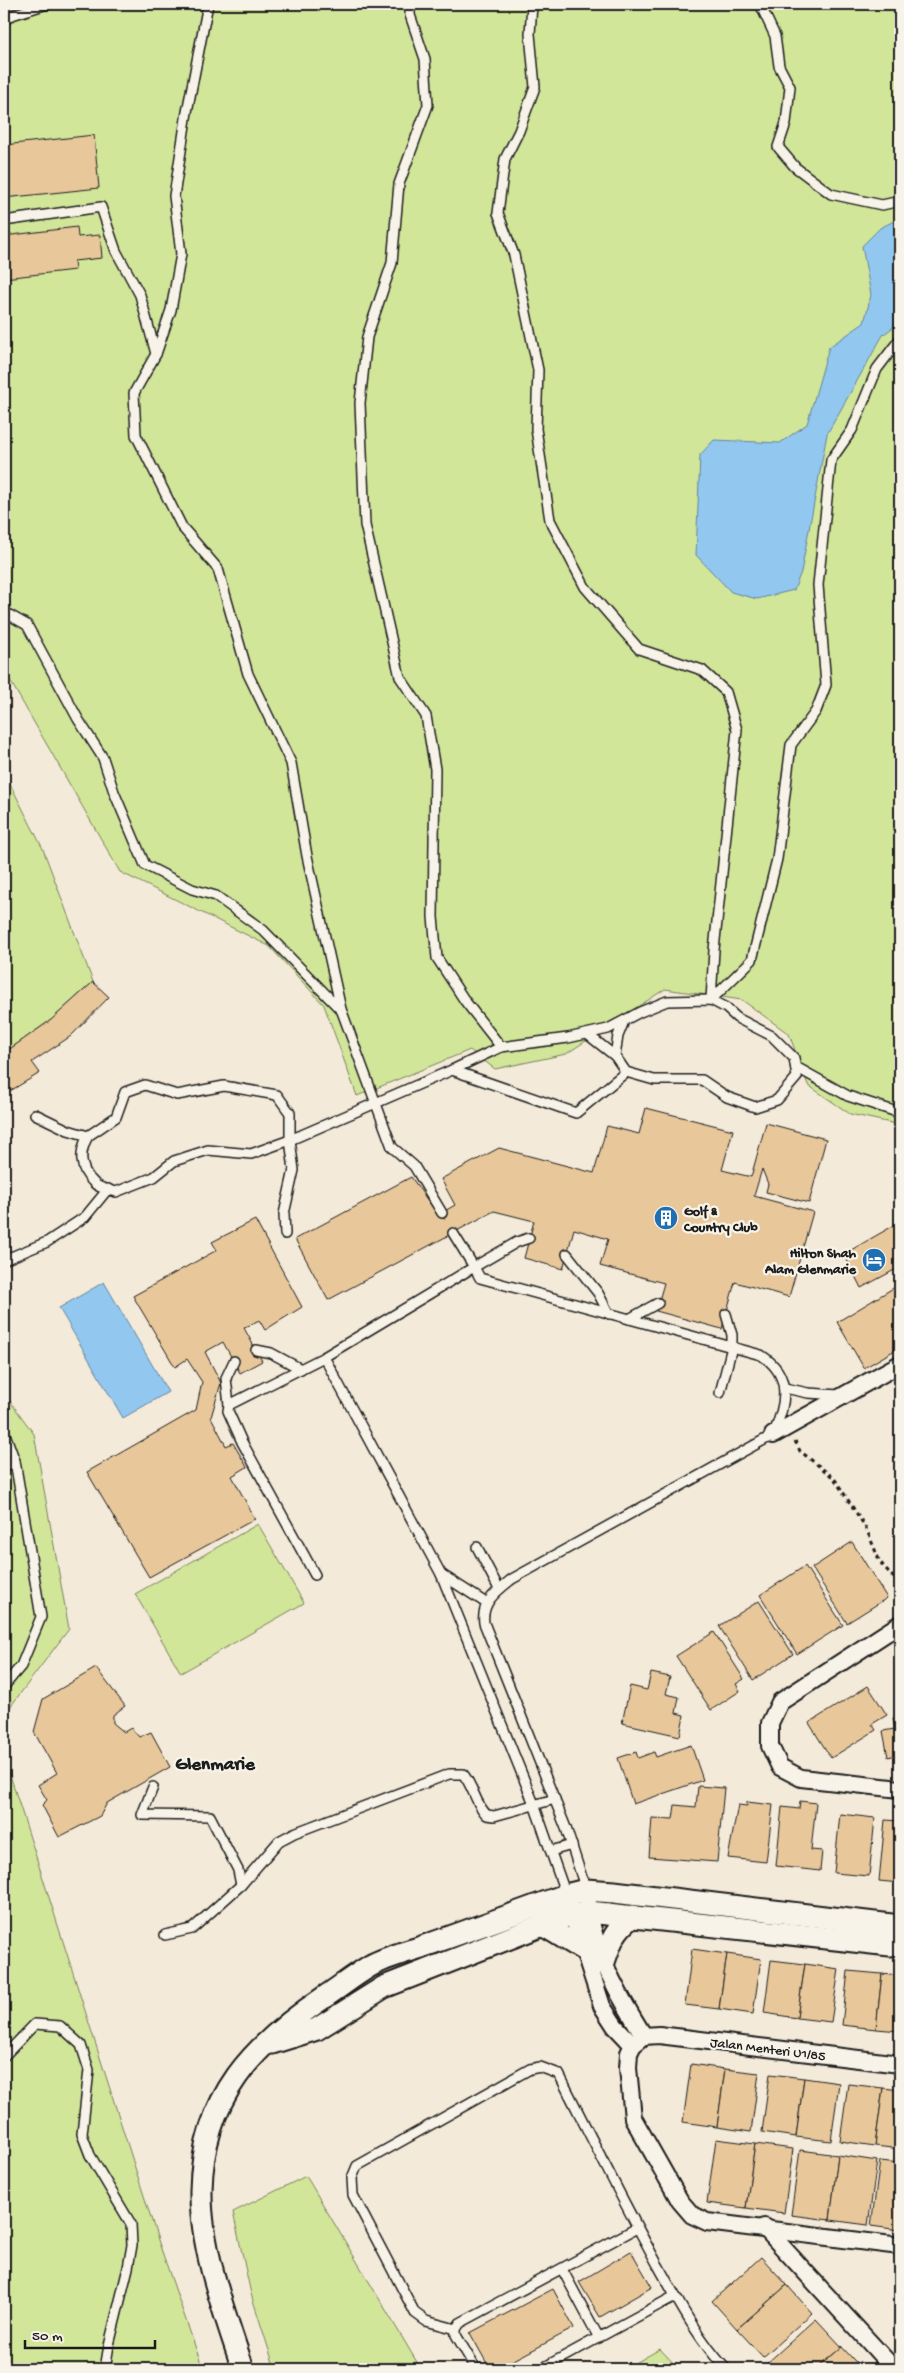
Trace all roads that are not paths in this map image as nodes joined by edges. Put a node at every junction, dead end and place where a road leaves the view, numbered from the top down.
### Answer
1 (47, 4) edge
2 (208, 4) edge
3 (410, 4) edge
4 (532, 4) edge
5 (760, 4) edge
6 (4, 21) edge
7 (900, 201) edge
8 (4, 221) edge
9 (900, 339) edge
10 (156, 354) junction
11 (4, 612) edge
12 (711, 1000) junction
13 (341, 1009) junction
14 (624, 1020) junction
15 (587, 1034) junction
16 (501, 1047) junction
17 (615, 1056) junction
18 (796, 1067) junction
19 (452, 1070) junction
20 (626, 1072) junction
21 (374, 1102) junction
22 (900, 1113) edge
23 (35, 1114) dead end
24 (88, 1136) junction
25 (290, 1140) junction
26 (108, 1189) junction
27 (442, 1213) dead end
28 (453, 1233) dead end
29 (285, 1234) dead end
30 (529, 1238) dead end
31 (567, 1254) dead end
32 (4, 1260) edge
33 (474, 1267) junction
34 (658, 1304) dead end
35 (609, 1314) junction
36 (726, 1314) dead end
37 (629, 1319) junction
38 (732, 1347) junction
39 (256, 1350) dead end
40 (324, 1357) junction
41 (234, 1362) dead end
42 (900, 1364) edge
43 (301, 1369) junction
44 (785, 1388) junction
45 (720, 1393) dead end
46 (845, 1396) junction
47 (229, 1405) junction
48 (4, 1431) edge
49 (781, 1431) junction
50 (15, 1461) junction
51 (4, 1468) edge
52 (477, 1547) dead end
53 (441, 1574) junction
54 (315, 1575) dead end
55 (499, 1590) junction
56 (486, 1603) junction
57 (900, 1624) edge
58 (4, 1686) edge
59 (153, 1788) dead end
60 (900, 1789) edge
61 (555, 1798) junction
62 (534, 1804) junction
63 (572, 1845) junction
64 (551, 1851) junction
65 (241, 1885) junction
66 (586, 1890) junction
67 (576, 1907) junction
68 (632, 1916) junction
69 (543, 1925) junction
70 (900, 1926) edge
71 (165, 1935) dead end
72 (900, 1944) edge
73 (584, 1950) junction
74 (604, 1962) junction
75 (638, 2041) junction
76 (262, 2046) junction
77 (4, 2056) edge
78 (900, 2064) edge
79 (764, 2227) junction
80 (637, 2228) junction
81 (900, 2246) edge
82 (562, 2269) junction
83 (675, 2296) junction
84 (456, 2328) junction
85 (599, 2338) junction
86 (106, 2369) edge
87 (243, 2369) edge
88 (476, 2369) edge
89 (541, 2369) edge
90 (726, 2369) edge
91 (894, 2369) edge

1 - 6 lane
2 - 10 lane
3 - 16 lane
4 - 12 lane
5 - 7 lane
8 - 10 lane
9 - 12 lane
10 - 13 lane
11 - 13 lane
12 - 14 lane
12 - 18 lane
13 - 21 lane
14 - 15 lane
14 - 17 lane
15 - 16 lane
15 - 17 lane
16 - 19 lane
17 - 20 lane
18 - 20 lane
18 - 22 lane
19 - 20 lane
19 - 21 lane
21 - 25 lane
21 - 27 lane
23 - 24 lane
24 - 25 lane
24 - 26 lane
25 - 26 lane
25 - 29 lane
26 - 32 lane
28 - 33 lane
30 - 33 lane
31 - 35 lane
33 - 35 lane
33 - 40 lane
34 - 37 lane
35 - 37 lane
36 - 38 lane
37 - 38 lane
38 - 44 lane
38 - 45 lane
39 - 43 lane
40 - 43 lane
40 - 53 lane
41 - 47 lane
42 - 46 street
43 - 47 lane
44 - 46 lane
44 - 49 lane
46 - 49 street
47 - 54 lane
48 - 50 lane
49 - 55 lane
50 - 51 lane
50 - 58 lane
52 - 55 lane
53 - 56 lane
53 - 62 lane
55 - 56 lane
56 - 61 lane
57 - 60 street
59 - 65 lane
61 - 62 lane
61 - 63 lane
62 - 64 lane
62 - 65 lane
63 - 64 lane
63 - 66 lane
64 - 67 lane
65 - 71 lane
66 - 67 street
66 - 70 street
67 - 68 street
67 - 69 street
67 - 73 street
67 - 74 street
67 - 76 street
68 - 72 street
68 - 74 street
69 - 73 street
69 - 76 street
73 - 75 street
74 - 75 street
75 - 78 street, Jalan Menteri U1/85
75 - 79 street
76 - 87 street
77 - 86 lane
79 - 81 street
79 - 91 street
80 - 82 lane
80 - 83 lane
80 - 84 lane
82 - 84 lane
82 - 85 lane
83 - 85 lane
83 - 90 lane
84 - 88 lane
85 - 89 lane

